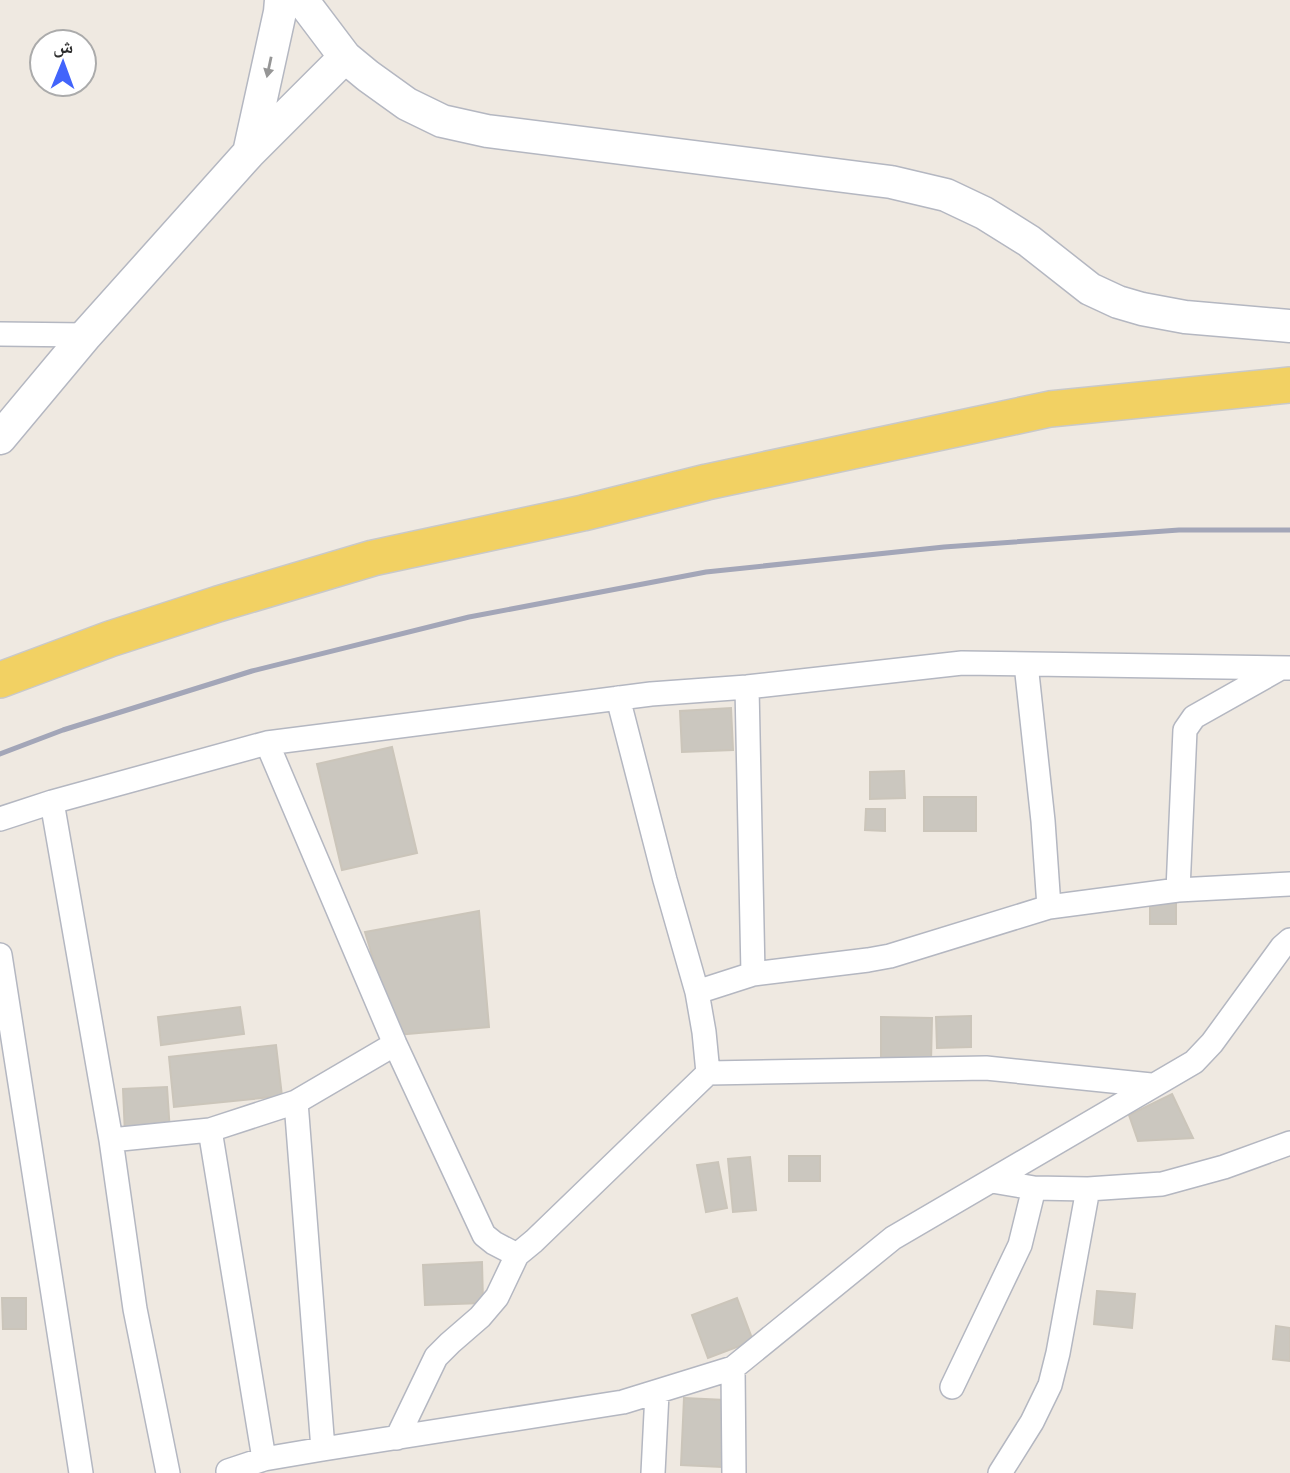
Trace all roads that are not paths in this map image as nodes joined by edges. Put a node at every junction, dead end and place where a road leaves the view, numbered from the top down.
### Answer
1 (281, 0) edge
2 (302, 0) edge
3 (345, 57) junction
4 (248, 154) junction
5 (1290, 326) edge
6 (0, 334) edge
7 (86, 335) junction
8 (1290, 385) edge
9 (0, 438) edge
10 (1026, 664) junction
11 (1285, 668) edge
12 (0, 680) edge
13 (747, 687) junction
14 (618, 698) junction
15 (267, 743) junction
16 (52, 802) junction
17 (0, 819) edge
18 (1290, 884) edge
19 (1178, 890) junction
20 (1049, 907) junction
21 (1290, 940) edge
22 (0, 955) edge
23 (753, 974) junction
24 (697, 992) junction
25 (395, 1044) junction
26 (708, 1073) junction
27 (1151, 1085) junction
28 (296, 1102) junction
29 (210, 1130) junction
30 (111, 1140) junction
31 (1290, 1143) edge
32 (992, 1181) junction
33 (1034, 1188) junction
34 (1088, 1189) junction
35 (517, 1255) junction
36 (733, 1368) junction
37 (952, 1387) dead end
38 (657, 1393) junction
39 (397, 1438) junction
40 (323, 1449) junction
41 (264, 1459) junction
42 (226, 1472) edge
43 (81, 1473) edge
44 (168, 1473) edge
45 (653, 1473) edge
46 (734, 1473) edge
47 (1000, 1473) edge

1 -> 4 main road
2 - 3 main road
3 - 4 main road
3 - 5 main road
4 - 7 main road
6 - 7 street
7 - 9 main road
8 - 12 main road
10 - 11 street
10 - 13 street
10 - 20 street
11 - 19 street
13 - 14 street
13 - 23 street
14 - 15 street
14 - 24 street
15 - 16 street
15 - 25 street
16 - 17 street
16 - 30 street
18 - 19 street
19 - 20 street
20 - 23 street
21 - 27 street
22 - 43 street
23 - 24 street
24 - 26 street
25 - 28 street
25 - 35 street
26 - 27 street
26 - 35 street
27 - 32 street
28 - 29 street
28 - 40 street
29 - 30 street
29 - 41 street
30 - 44 street
31 - 34 street
32 - 33 street
32 - 36 street
33 - 34 street
33 - 37 street
34 - 47 street
35 - 39 street
36 - 38 street
36 - 46 street
38 - 39 street
38 - 45 street
39 - 40 street
40 - 41 street
41 - 42 street

